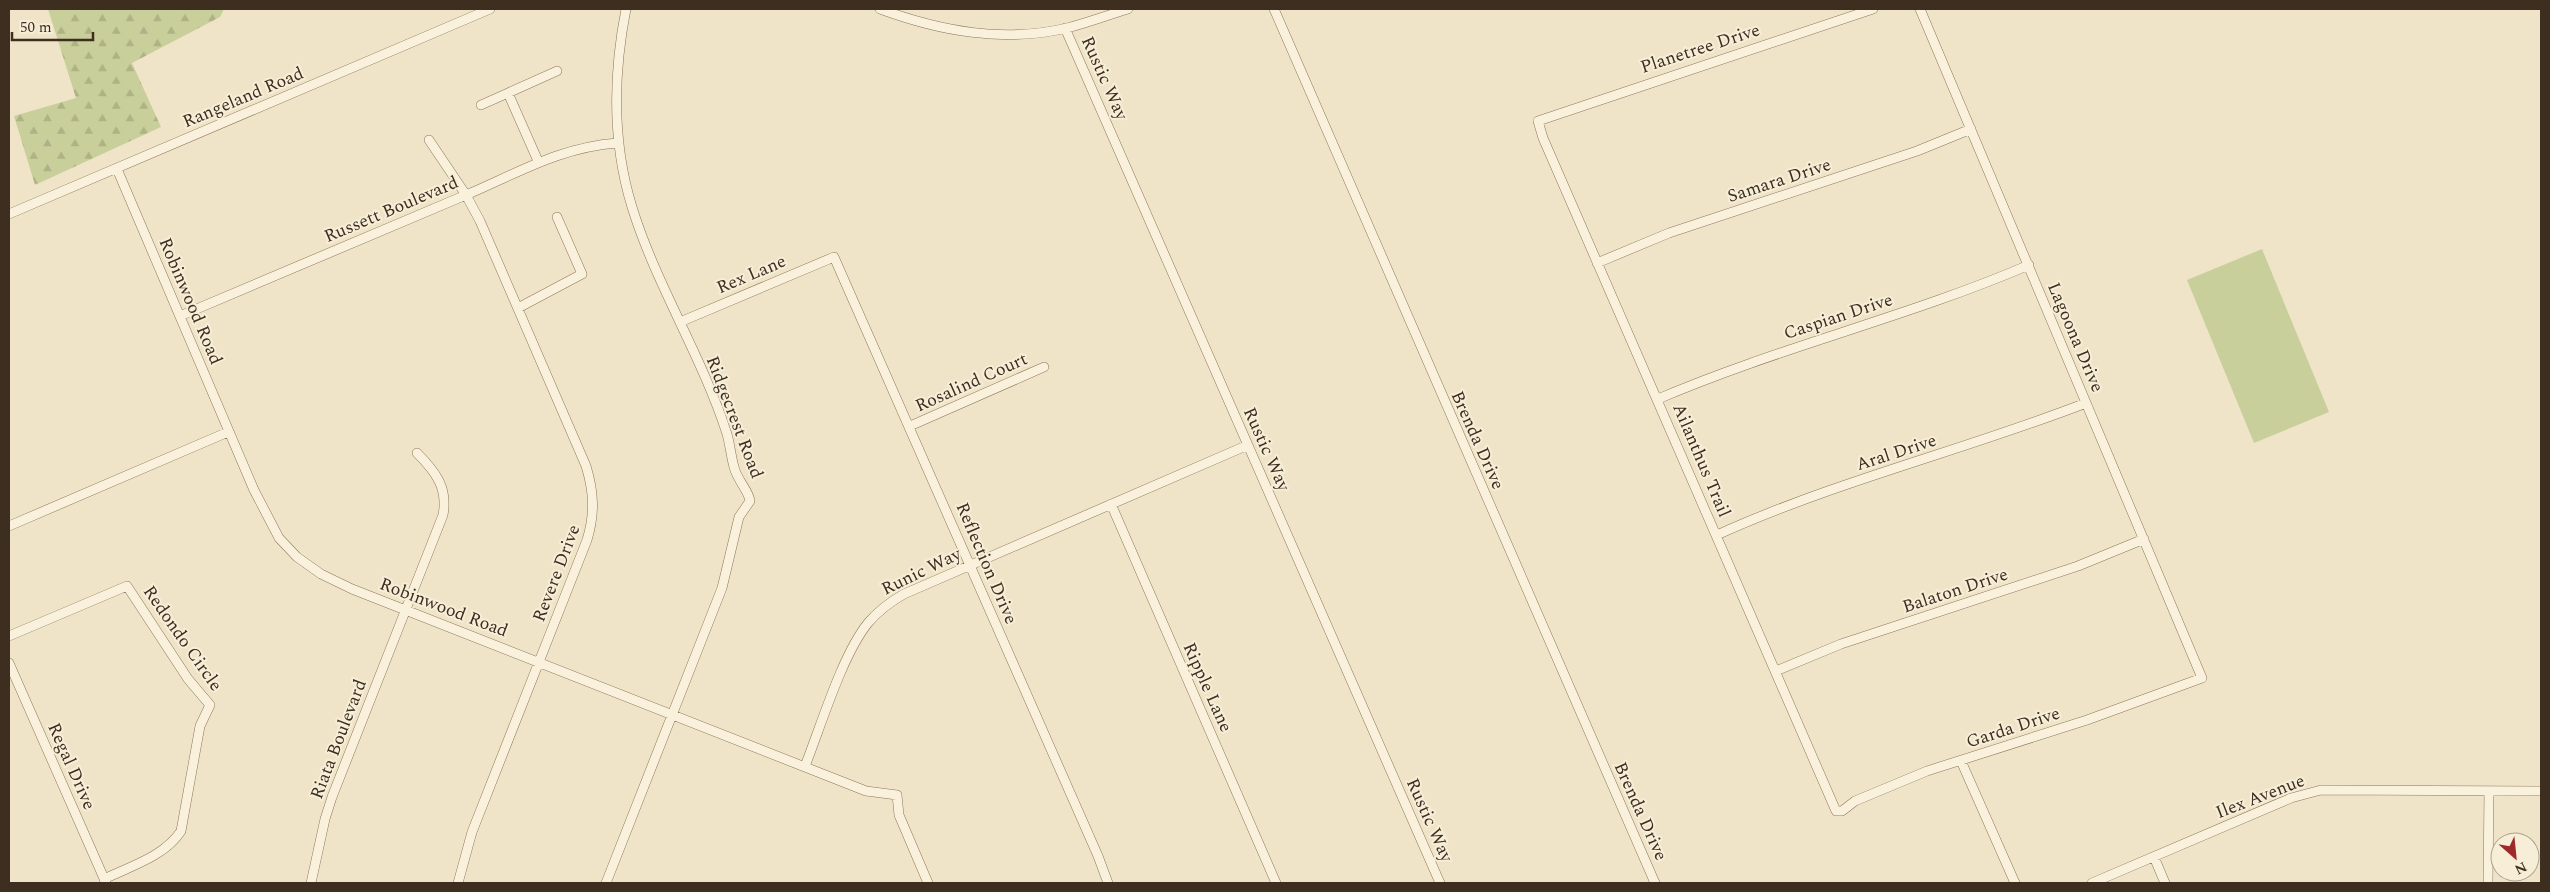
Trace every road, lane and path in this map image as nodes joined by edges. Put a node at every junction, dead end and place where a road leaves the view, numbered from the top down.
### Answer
1 (490, 9) edge
2 (626, 9) edge
3 (880, 9) edge
4 (1128, 9) edge
5 (1274, 9) edge
6 (1873, 9) edge
7 (1920, 9) edge
8 (1065, 28) junction
9 (557, 70) dead end
10 (508, 93) junction
11 (481, 105) dead end
12 (1538, 121) joint
13 (1970, 129) junction
14 (429, 140) dead end
15 (618, 143) junction
16 (538, 161) junction
17 (116, 169) junction
18 (466, 195) junction
19 (9, 214) edge
20 (557, 217) dead end
21 (834, 257) joint
22 (1597, 263) junction
23 (2029, 265) junction
24 (518, 308) junction
25 (180, 316) junction
26 (680, 322) junction
27 (1044, 367) dead end
28 (1658, 399) junction
29 (2086, 403) junction
30 (910, 426) junction
31 (228, 432) junction
32 (1248, 445) junction
33 (418, 453) dead end
34 (1110, 504) junction
35 (9, 526) edge
36 (1717, 535) junction
37 (2144, 539) junction
38 (971, 565) junction
39 (406, 610) junction
40 (9, 636) edge
41 (540, 662) junction
42 (9, 663) edge
43 (1776, 671) junction
44 (2202, 678) joint
45 (672, 714) junction
46 (1961, 761) junction
47 (805, 766) junction
48 (2541, 790) edge
49 (2489, 791) junction
50 (1836, 811) joint
51 (2154, 857) junction
52 (105, 881) edge
53 (311, 883) edge
54 (458, 883) edge
55 (606, 883) edge
56 (928, 883) edge
57 (1108, 883) edge
58 (1276, 883) edge
59 (1440, 883) edge
60 (1655, 883) edge
61 (2015, 883) edge
62 (2092, 883) edge
63 (2165, 883) edge
64 (2488, 883) edge

1 - 17 street, Rangeland Road
2 - 15 street, Ridgecrest Road
3 - 8 street
4 - 8 street
5 - 60 street, Brenda Drive
6 - 12 street, Planetree Drive
7 - 13 street, Lagoona Drive
8 - 32 street, Rustic Way
9 - 10 street
10 - 11 street
10 - 16 street
12 - 22 street, Ailanthus Trail
13 - 22 street, Samara Drive
13 - 23 street, Lagoona Drive
14 - 18 street, Revere Drive
15 - 16 street, Russett Boulevard
15 - 26 street, Ridgecrest Road
16 - 18 street, Russett Boulevard
17 - 19 street, Rangeland Road
17 - 25 street, Robinwood Road
18 - 24 street, Revere Drive
18 - 25 street, Russett Boulevard
20 - 24 street
21 - 26 street, Rex Lane
21 - 30 street, Reflection Drive
22 - 28 street, Ailanthus Trail
23 - 28 street, Caspian Drive
23 - 29 street, Lagoona Drive
24 - 41 street, Revere Drive
25 - 31 street, Robinwood Road
26 - 45 street, Ridgecrest Road
27 - 30 street, Rosalind Court
28 - 36 street, Ailanthus Trail
29 - 36 street, Aral Drive
29 - 37 street, Lagoona Drive
30 - 38 street, Reflection Drive
31 - 35 street
31 - 39 street, Robinwood Road
32 - 34 street, Runic Way
32 - 59 street, Rustic Way
33 - 39 street, Riata Boulevard
34 - 38 street, Runic Way
34 - 58 street, Ripple Lane
36 - 43 street, Ailanthus Trail
37 - 43 street, Balaton Drive
37 - 44 street, Lagoona Drive
38 - 47 street, Runic Way
38 - 57 street, Reflection Drive
39 - 41 street, Robinwood Road
39 - 53 street, Riata Boulevard
40 - 52 street, Redondo Circle
41 - 45 street, Robinwood Road
41 - 54 street, Revere Drive
42 - 52 street, Regal Drive
43 - 50 street, Ailanthus Trail
44 - 46 street, Garda Drive
45 - 47 street, Robinwood Road
45 - 55 street, Ridgecrest Road
46 - 50 street, Garda Drive
46 - 61 street
47 - 56 street, Robinwood Road
48 - 49 street, Ilex Avenue
49 - 51 street, Ilex Avenue
49 - 64 street
51 - 62 street, Ilex Avenue
51 - 63 street

